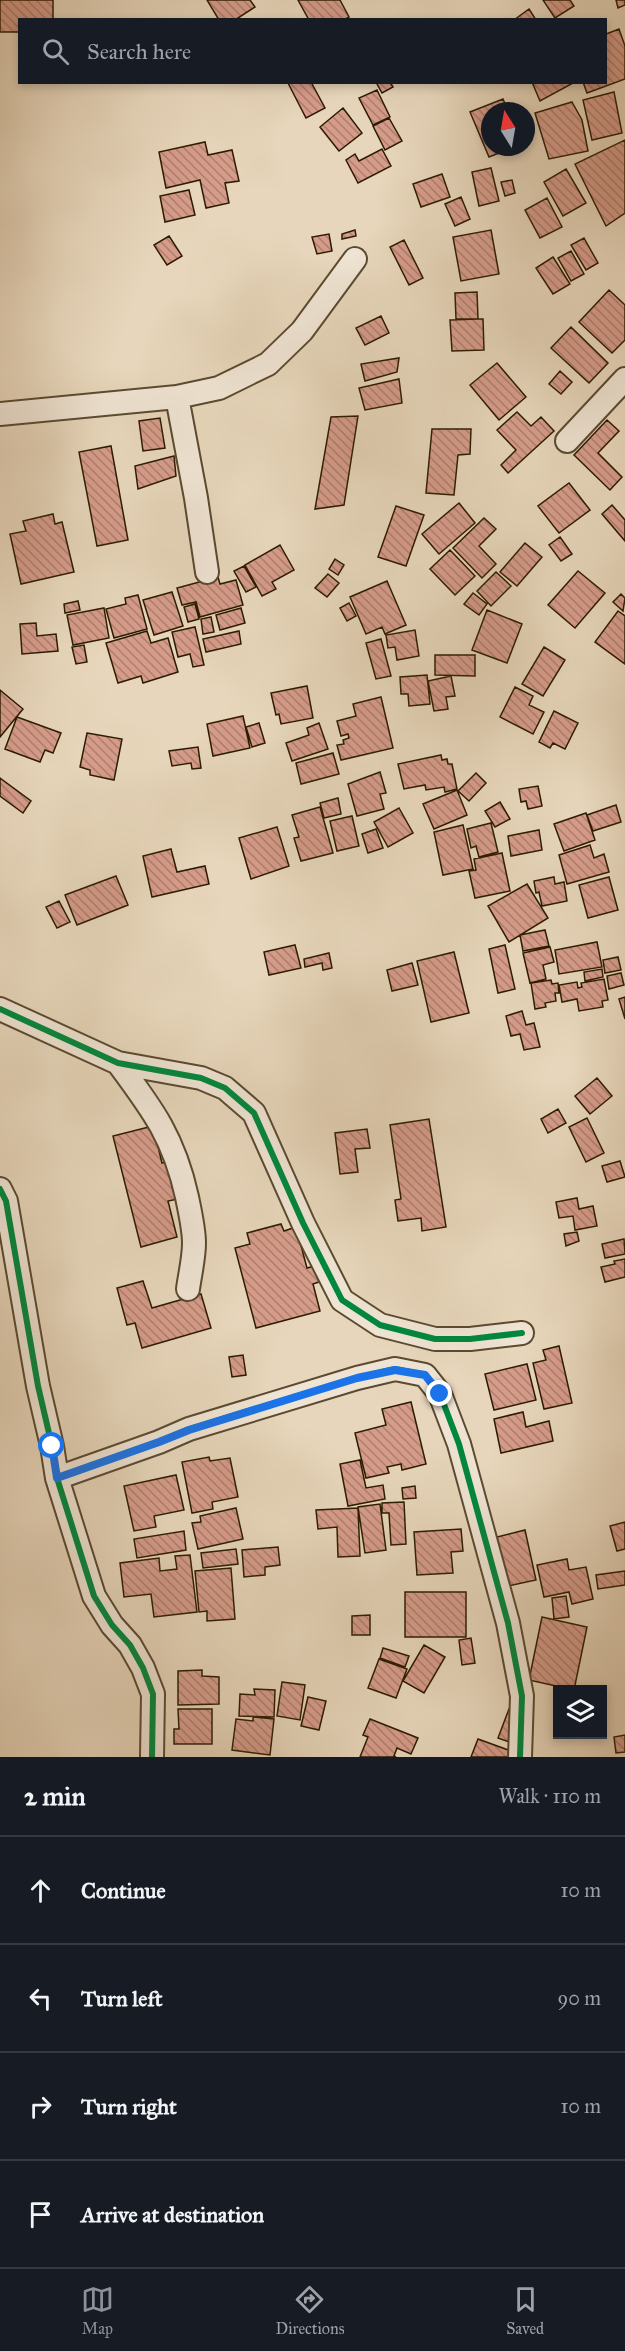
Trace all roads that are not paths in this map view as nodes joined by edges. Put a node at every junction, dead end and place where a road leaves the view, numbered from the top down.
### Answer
1 (355, 259) dead end
2 (625, 379) edge
3 (177, 397) junction
4 (0, 414) edge
5 (567, 441) dead end
6 (207, 572) dead end
7 (0, 1010) edge
8 (118, 1063) junction
9 (0, 1189) edge
10 (188, 1289) dead end
11 (522, 1333) dead end
12 (57, 1478) junction
13 (152, 1757) edge
14 (520, 1757) edge

1 - 3 street
2 - 5 street
3 - 4 street
3 - 6 street
7 - 8 street
8 - 10 street
8 - 11 street
9 - 12 street
12 - 13 street
12 - 14 street

